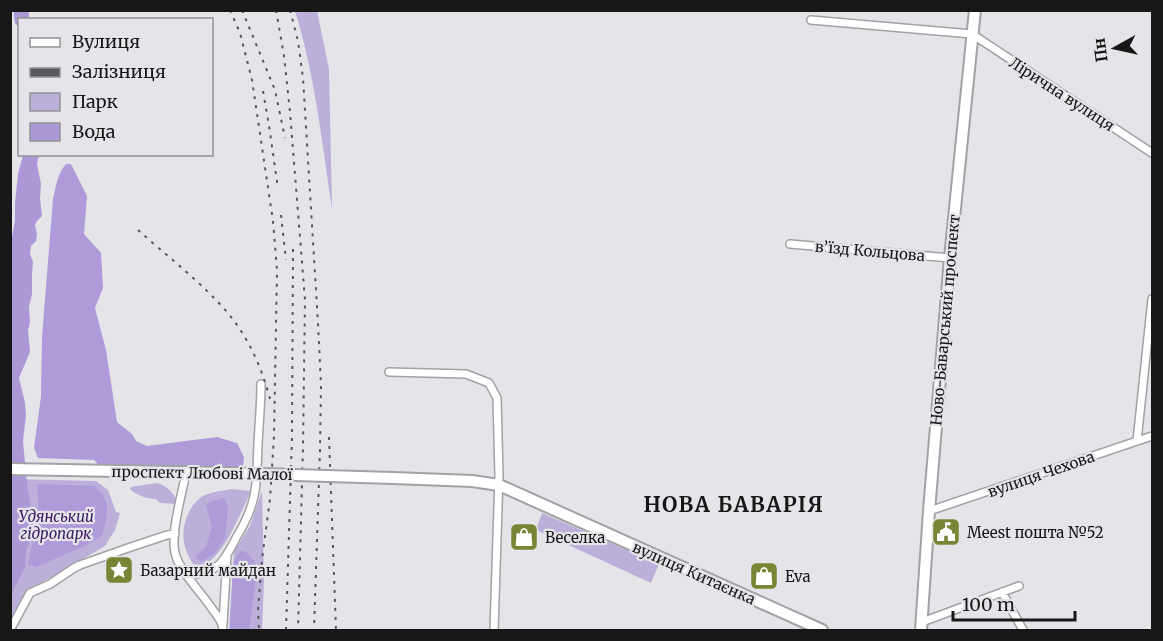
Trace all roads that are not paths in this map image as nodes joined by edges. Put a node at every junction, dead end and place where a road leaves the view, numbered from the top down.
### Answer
1 (975, 10) edge
2 (811, 20) dead end
3 (972, 34) junction
4 (1152, 153) edge
5 (790, 244) dead end
6 (950, 258) junction
7 (1152, 299) edge
8 (389, 372) dead end
9 (261, 384) dead end
10 (1152, 436) edge
11 (1137, 441) junction
12 (10, 469) edge
13 (186, 473) junction
14 (393, 478) joint
15 (499, 485) junction
16 (929, 511) junction
17 (175, 534) junction
18 (227, 555) junction
19 (188, 575) junction
20 (1019, 586) dead end
21 (1002, 592) junction
22 (223, 627) edge
23 (922, 628) edge
24 (10, 630) edge
25 (494, 630) edge
26 (822, 630) edge
27 (1023, 630) edge

1 - 3 main road, Ново-Баварський проспект
2 - 3 street
3 - 4 street, Лірична вулиця
3 - 6 main road, Ново-Баварський проспект
5 - 6 street, в’їзд Кольцова
6 - 16 main road, Ново-Баварський проспект
7 - 11 street
8 - 15 street
9 - 18 street
10 - 11 street, вулиця Чехова
11 - 16 street, вулиця Чехова
12 - 13 main road, проспект Любові Малої
13 - 14 main road, проспект Любові Малої, bridge
13 - 17 street
14 - 15 main road, вулиця Китаєнка
15 - 25 street
15 - 26 main road, вулиця Китаєнка
16 - 23 main road, Ново-Баварський проспект
17 - 19 street
17 - 24 street
18 - 19 street
18 - 22 street
19 - 22 street
20 - 21 street
21 - 23 street
21 - 27 street

